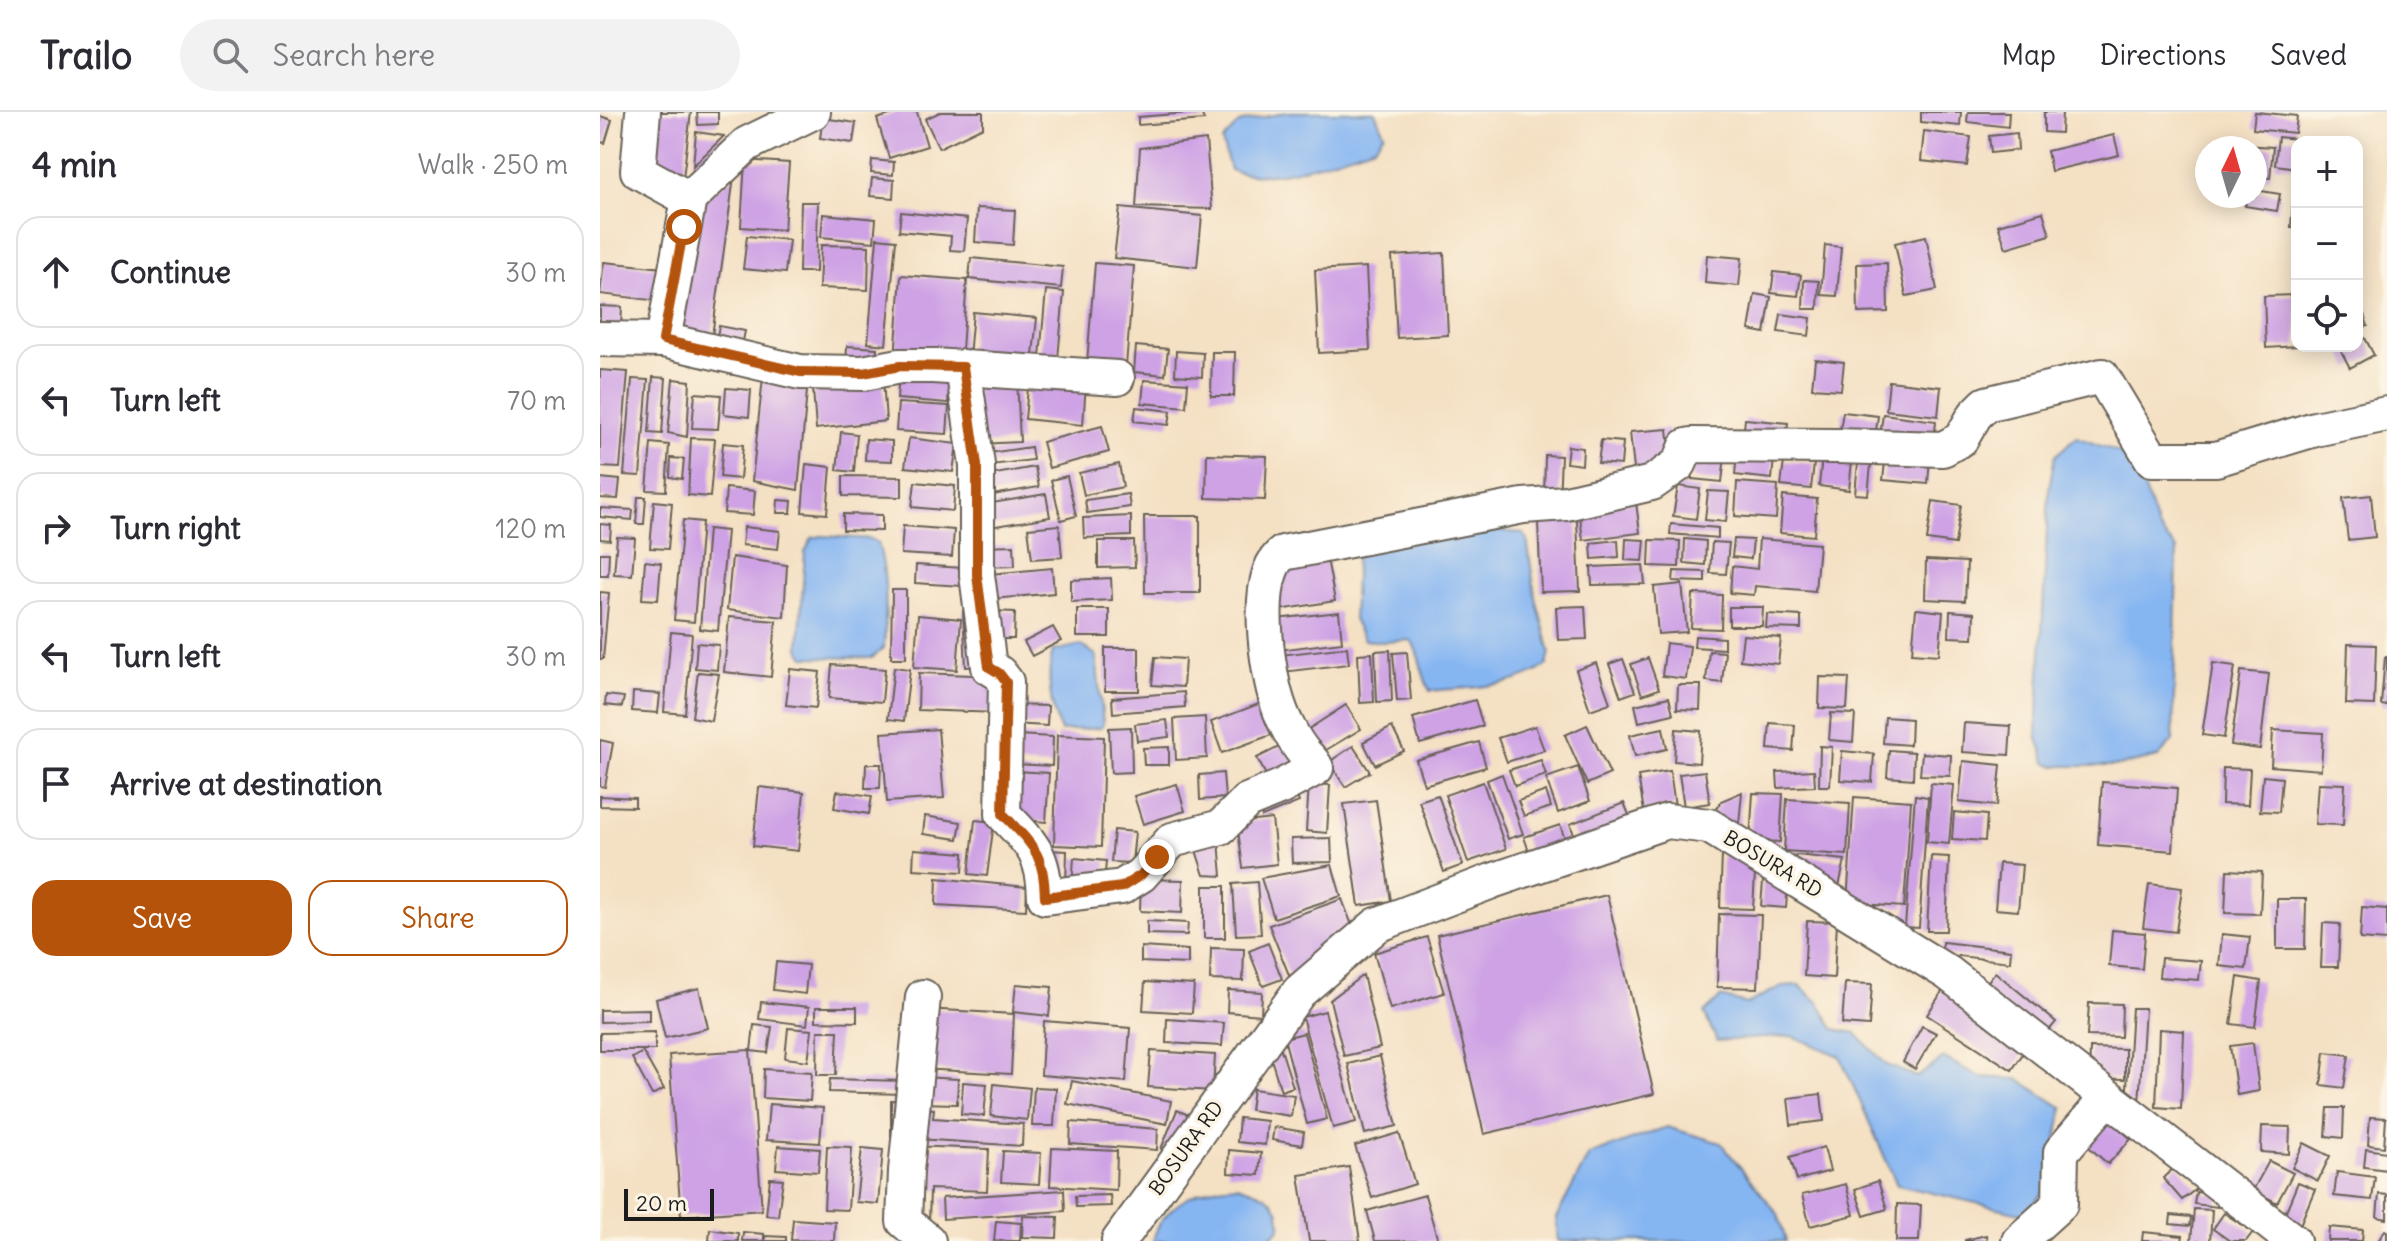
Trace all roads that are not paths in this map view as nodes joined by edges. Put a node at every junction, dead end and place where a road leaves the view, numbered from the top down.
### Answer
1 (643, 112) edge
2 (813, 112) edge
3 (689, 199) junction
4 (600, 339) edge
5 (663, 340) junction
6 (963, 367) junction
7 (1117, 378) dead end
8 (2387, 414) edge
9 (923, 997) dead end
10 (2108, 1097) junction
11 (928, 1241) edge
12 (1119, 1241) edge
13 (2019, 1241) edge
14 (2293, 1241) edge

1 - 3 street
2 - 3 street
3 - 5 street
4 - 5 street
5 - 6 street
6 - 7 street
6 - 8 street
9 - 11 street
10 - 12 street, BOSURA RD
10 - 13 street
10 - 14 street, BOSURA RD

